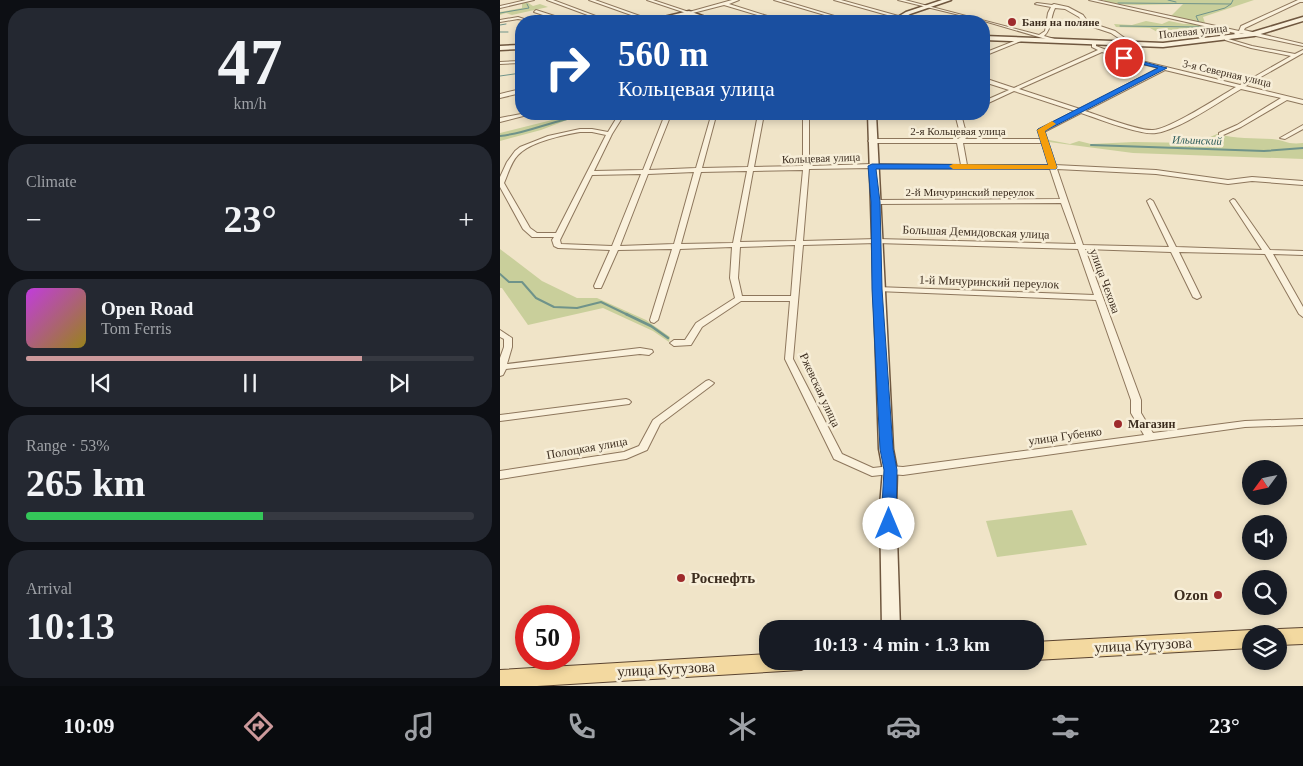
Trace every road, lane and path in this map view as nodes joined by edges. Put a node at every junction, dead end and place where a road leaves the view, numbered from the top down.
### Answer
1 (532, 0) edge
2 (549, 0) edge
3 (591, 0) edge
4 (649, 0) edge
5 (713, 0) edge
6 (737, 0) edge
7 (776, 0) edge
8 (836, 0) edge
9 (904, 0) edge
10 (948, 0) edge
11 (1092, 0) edge
12 (1303, 1) edge
13 (725, 3) junction
14 (1053, 3) edge
15 (1037, 4) dead end
16 (500, 7) edge
17 (926, 7) junction
18 (536, 11) dead end
19 (689, 14) junction
20 (548, 15) edge
21 (590, 15) edge
22 (634, 15) edge
23 (683, 15) edge
24 (692, 15) edge
25 (762, 15) edge
26 (828, 15) edge
27 (882, 15) edge
28 (908, 15) edge
29 (959, 15) edge
30 (515, 18) edge
31 (1303, 19) edge
32 (500, 20) edge
33 (990, 23) edge
34 (1240, 31) junction
35 (1254, 34) junction
36 (1041, 36) junction
37 (990, 38) edge
38 (1024, 39) junction
39 (1226, 39) junction
40 (1056, 41) junction
41 (1094, 42) junction
42 (1131, 44) junction
43 (1303, 45) edge
44 (515, 47) edge
45 (500, 48) edge
46 (1100, 51) junction
47 (1303, 51) edge
48 (990, 53) edge
49 (1295, 55) junction
50 (515, 62) edge
51 (500, 63) edge
52 (1164, 68) junction
53 (990, 82) edge
54 (1243, 86) junction
55 (1013, 89) junction
56 (515, 93) edge
57 (500, 96) edge
58 (1286, 98) junction
59 (990, 100) edge
60 (1303, 102) edge
61 (1082, 110) junction
62 (515, 117) edge
63 (500, 120) edge
64 (619, 120) edge
65 (666, 120) edge
66 (712, 120) edge
67 (760, 120) edge
68 (806, 120) edge
69 (872, 120) edge
70 (960, 120) edge
71 (1303, 127) edge
72 (1041, 130) joint
73 (610, 134) junction
74 (1221, 134) dead end
75 (1283, 138) dead end
76 (871, 141) junction
77 (960, 141) junction
78 (1045, 141) junction
79 (872, 166) junction
80 (964, 166) junction
81 (1053, 167) junction
82 (806, 168) junction
83 (752, 170) junction
84 (698, 171) junction
85 (644, 172) junction
86 (590, 173) junction
87 (1303, 183) edge
88 (1150, 200) dead end
89 (1064, 201) junction
90 (876, 202) junction
91 (1233, 202) dead end
92 (559, 235) junction
93 (877, 241) junction
94 (801, 243) junction
95 (736, 244) junction
96 (558, 246) joint
97 (677, 246) junction
98 (1080, 246) junction
99 (615, 248) junction
100 (1174, 249) junction
101 (1268, 253) junction
102 (1303, 253) edge
103 (598, 286) dead end
104 (877, 289) junction
105 (1197, 297) dead end
106 (794, 298) junction
107 (1100, 298) junction
108 (739, 299) junction
109 (1303, 314) edge
110 (654, 320) dead end
111 (500, 333) edge
112 (674, 343) dead end
113 (649, 352) dead end
114 (501, 370) edge
115 (709, 383) dead end
116 (626, 402) dead end
117 (500, 418) edge
118 (1303, 422) edge
119 (1150, 437) junction
120 (838, 456) joint
121 (890, 470) junction
122 (500, 475) edge
123 (891, 620) edge
124 (1303, 636) edge
125 (1287, 637) edge
126 (1242, 640) edge
127 (1044, 650) edge
128 (759, 664) edge
129 (500, 680) edge

1 - 16 street
2 - 21 street
3 - 22 street
4 - 19 street
5 - 13 street
6 - 13 street
7 - 26 street
8 - 27 street
9 - 17 street
10 - 17 main road
11 - 34 street
12 - 34 street, Полевая улица
13 - 19 street
13 - 25 street
14 - 15 street
14 - 36 street
14 - 42 street
17 - 28 main road
17 - 29 street
18 - 20 street
19 - 23 main road
19 - 24 main road
30 - 32 street
31 - 35 main road, Полевая улица
33 - 36 street
34 - 35 street
34 - 39 street
35 - 39 main road, Полевая улица
35 - 43 street
36 - 40 street
37 - 38 main road, Полевая улица
38 - 40 main road, Полевая улица
38 - 48 street
39 - 42 main road, Полевая улица
39 - 49 street
40 - 41 main road, Полевая улица
41 - 42 main road, Полевая улица
41 - 46 street
44 - 45 main road
46 - 52 street, 3-я Северная улица
46 - 55 street
47 - 49 street
49 - 54 street
50 - 51 street
52 - 54 street, 3-я Северная улица
52 - 61 street
53 - 55 street
54 - 58 street, 3-я Северная улица
54 - 61 street
55 - 59 street
55 - 61 street
56 - 57 street
58 - 60 street, 3-я Северная улица
58 - 74 street
61 - 72 street
62 - 63 street
64 - 73 street
65 - 85 street
66 - 84 street
67 - 83 street
68 - 82 street, Ржевская улица
69 - 76 main road
70 - 77 street
71 - 75 street
72 - 78 street, улица Чехова
73 - 86 street
73 - 92 street
76 - 77 street, 2-я Кольцевая улица
76 - 79 main road
77 - 78 street, 2-я Кольцевая улица
77 - 80 street
78 - 81 street, улица Чехова
79 - 80 street, Кольцевая улица
79 - 82 street, Кольцевая улица
79 - 90 main road
80 - 81 street, Кольцевая улица
81 - 87 street, Кольцевая улица
81 - 89 street, улица Чехова
82 - 83 street, Кольцевая улица
82 - 94 street, Ржевская улица
83 - 84 street, Кольцевая улица
83 - 95 street
84 - 85 street, Кольцевая улица
84 - 97 street
85 - 86 street, Кольцевая улица
85 - 99 street
86 - 92 street
88 - 100 street
89 - 90 street, 2-й Мичуринский переулок
89 - 98 street, улица Чехова
90 - 93 main road
91 - 101 street
92 - 96 street
93 - 94 street, Большая Демидовская улица
93 - 98 street, Большая Демидовская улица
93 - 104 main road
94 - 95 street, Большая Демидовская улица
94 - 106 street, Ржевская улица
95 - 97 street, Большая Демидовская улица
95 - 108 street
96 - 99 street, Большая Демидовская улица
97 - 99 street, Большая Демидовская улица
97 - 110 street
98 - 100 street, Большая Демидовская улица
98 - 107 street, улица Чехова
99 - 103 street
100 - 101 street, Большая Демидовская улица
100 - 105 street
101 - 102 street, Большая Демидовская улица
101 - 109 street
104 - 107 street, 1-й Мичуринский переулок
104 - 121 main road
106 - 108 street
106 - 120 street, Ржевская улица
107 - 119 street, улица Чехова
108 - 112 street
111 - 114 street
113 - 114 street
115 - 122 street, Полоцкая улица
116 - 117 street
118 - 119 street, улица Губенко
119 - 121 street, улица Губенко
120 - 121 street, улица Губенко
121 - 123 main road
124 - 125 main road
126 - 127 main road, улица Кутузова
128 - 129 main road, улица Кутузова

